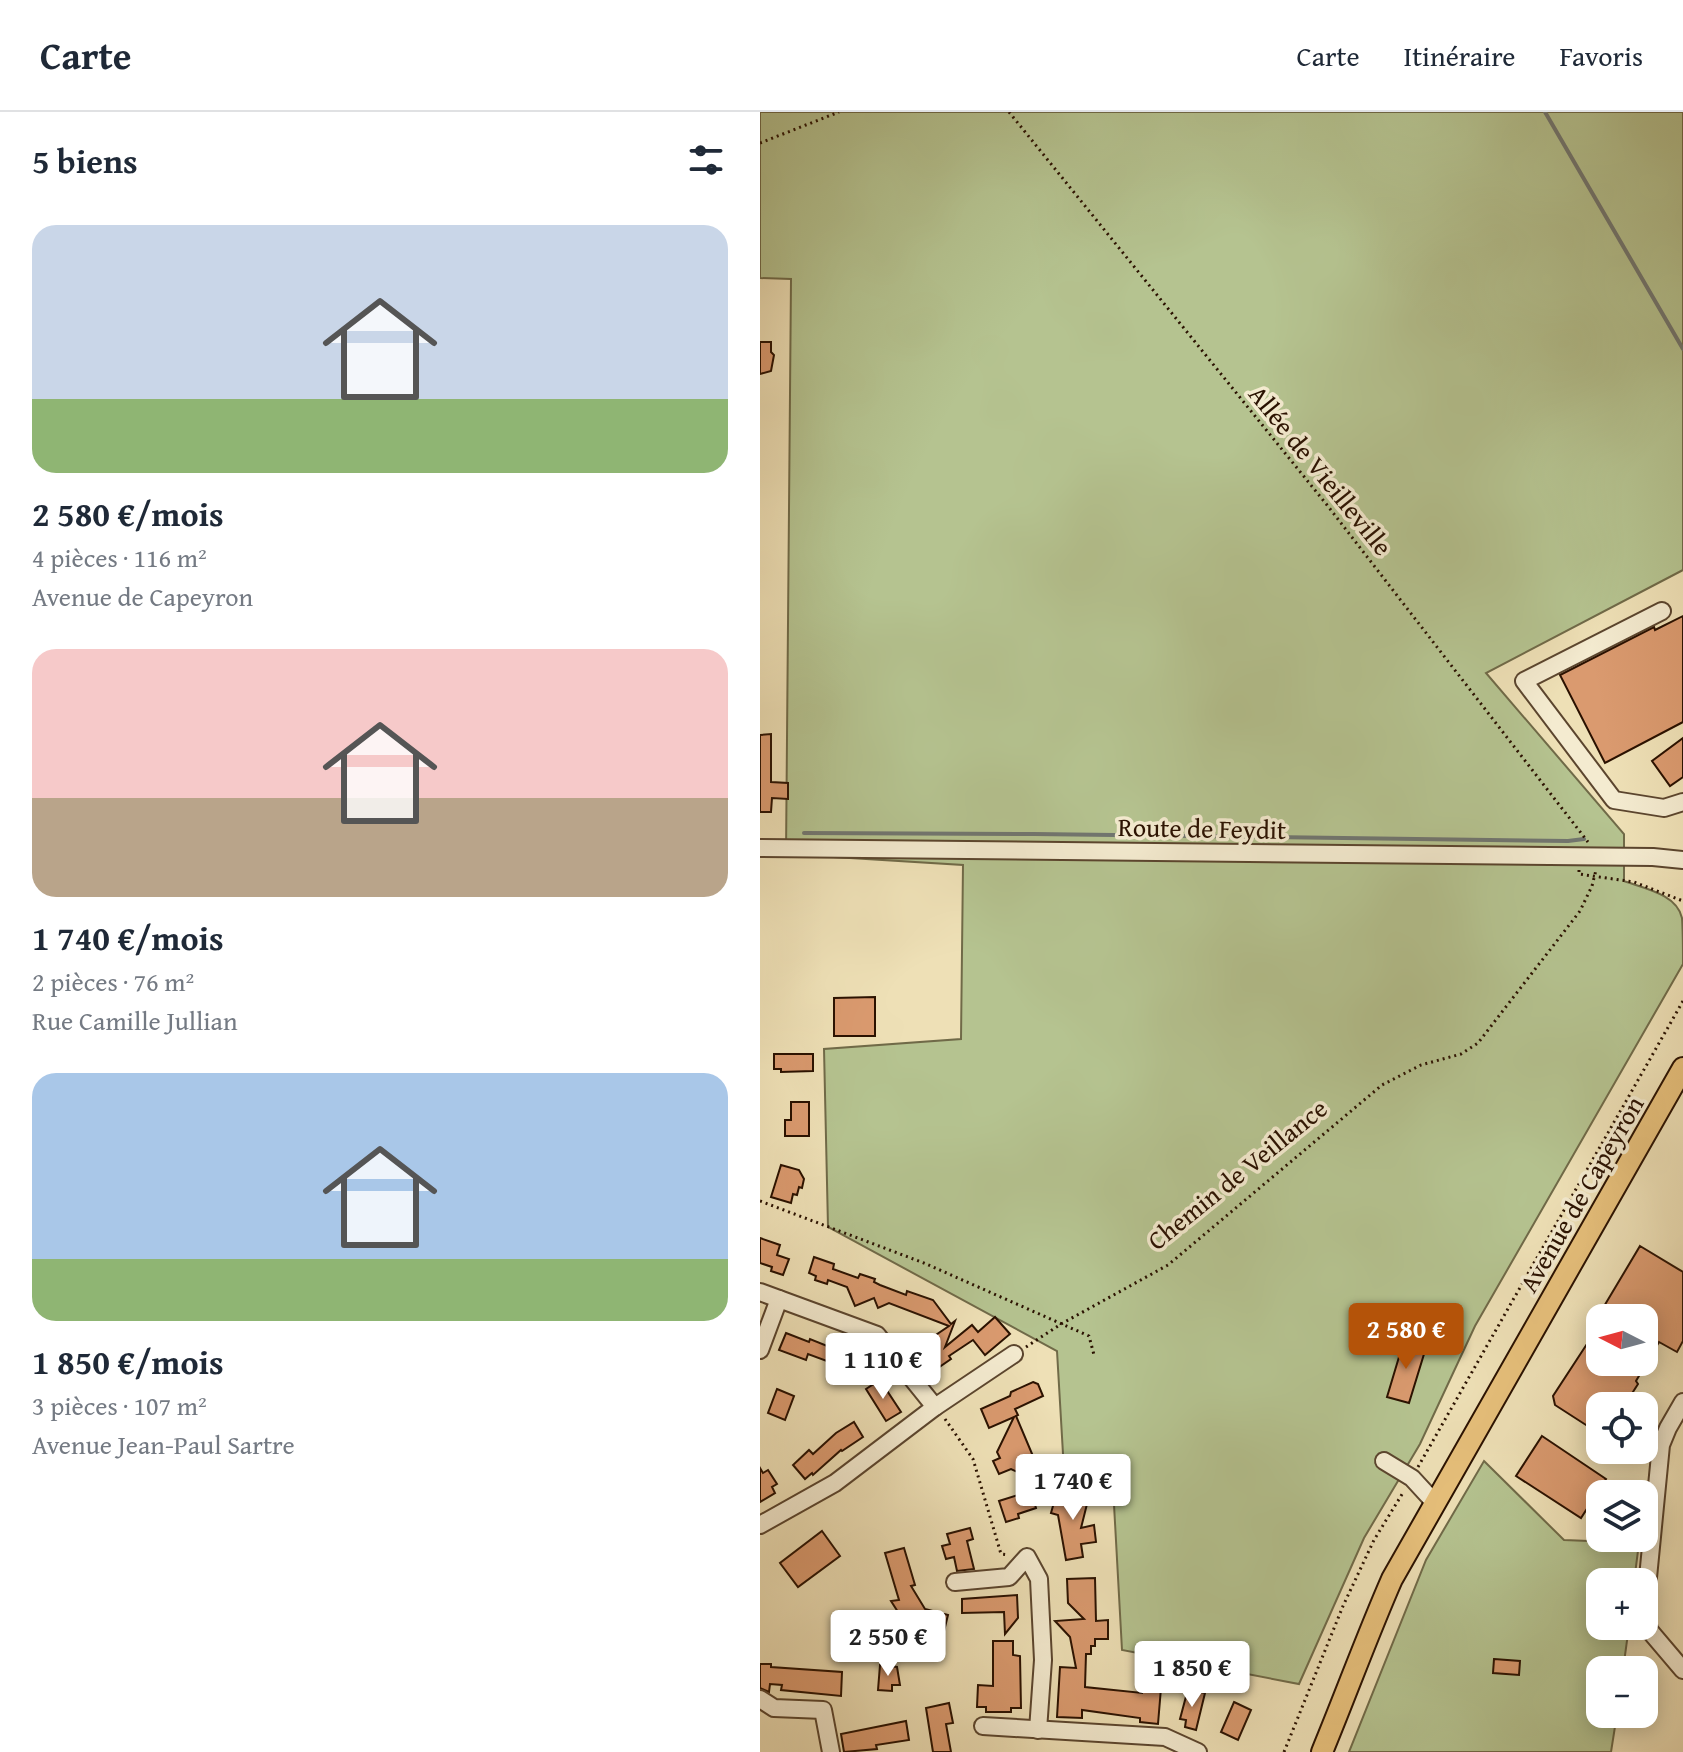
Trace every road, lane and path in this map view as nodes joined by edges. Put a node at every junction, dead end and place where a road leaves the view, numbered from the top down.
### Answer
1 (839, 112) edge
2 (1009, 112) edge
3 (760, 143) edge
4 (1662, 611) dead end
5 (1683, 802) edge
6 (760, 848) edge
7 (1580, 856) junction
8 (1599, 856) junction
9 (1643, 857) junction
10 (1683, 860) edge
11 (1683, 872) edge
12 (1595, 876) junction
13 (1683, 901) edge
14 (1683, 1001) edge
15 (1683, 1068) edge
16 (760, 1201) edge
17 (760, 1292) edge
18 (779, 1299) junction
19 (1061, 1324) junction
20 (760, 1350) edge
21 (1014, 1354) joint
22 (1094, 1355) dead end
23 (1683, 1402) edge
24 (935, 1407) junction
25 (1384, 1461) dead end
26 (1412, 1478) junction
27 (1435, 1503) junction
28 (760, 1525) edge
29 (1027, 1557) junction
30 (955, 1582) dead end
31 (1365, 1641) junction
32 (1683, 1670) edge
33 (760, 1699) edge
34 (983, 1726) dead end
35 (1038, 1730) junction
36 (831, 1752) edge
37 (1198, 1752) edge
38 (1284, 1752) edge
39 (1310, 1752) edge
40 (1322, 1752) edge

1 - 3 path
2 - 8 path, Allée de Vieilleville
4 - 5 street
6 - 7 street, Route de Feydit
7 - 8 street, Route de Feydit
7 - 12 path
8 - 9 street, Route de Feydit
8 - 12 path, Chemin de Veillance
9 - 10 street, Route de Feydit
9 - 11 street, Route de Feydit
12 - 13 path
12 - 19 path, Chemin de Veillance
14 - 26 path
15 - 27 main road, Avenue de Capeyron
16 - 19 path
17 - 18 street
18 - 20 street
18 - 24 street
19 - 21 path, Chemin de Veillance
19 - 22 path
21 - 24 street
23 - 32 street
24 - 28 street
24 - 29 path
25 - 26 street
26 - 27 street
26 - 38 path
27 - 31 main road, Avenue de Capeyron
29 - 30 street
29 - 35 street
31 - 39 main road, Avenue de Capeyron
31 - 40 main road, Avenue de Capeyron
33 - 36 street
34 - 35 street
35 - 37 street

